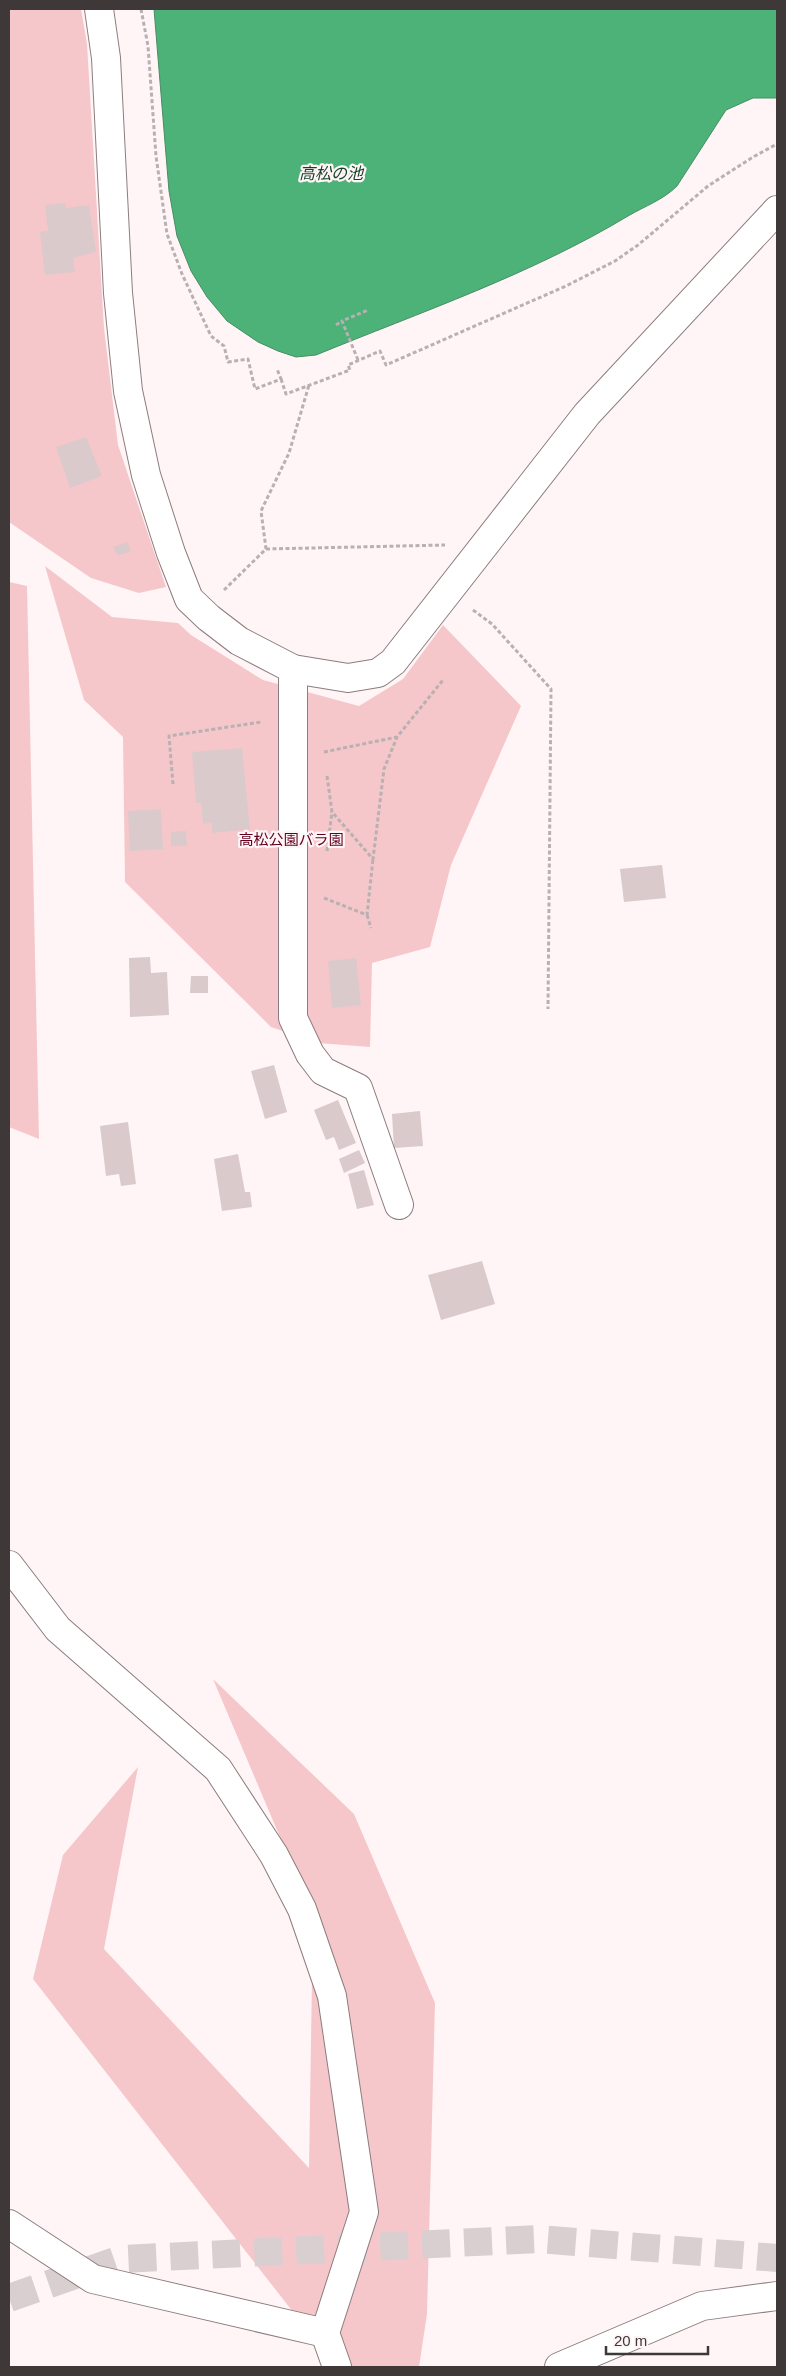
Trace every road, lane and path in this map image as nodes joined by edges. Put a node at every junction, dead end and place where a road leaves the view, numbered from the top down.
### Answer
1 (99, 9) edge
2 (141, 9) edge
3 (777, 144) edge
4 (777, 210) edge
5 (368, 310) dead end
6 (342, 321) junction
7 (336, 325) dead end
8 (358, 360) junction
9 (277, 369) dead end
10 (280, 379) junction
11 (309, 385) junction
12 (485, 544) junction
13 (266, 549) junction
14 (448, 591) junction
15 (209, 618) junction
16 (293, 669) junction
17 (443, 680) dead end
18 (294, 718) junction
19 (397, 737) junction
20 (324, 760) dead end
21 (326, 769) dead end
22 (174, 784) dead end
23 (373, 859) junction
24 (320, 897) dead end
25 (367, 915) junction
26 (371, 928) dead end
27 (548, 1009) dead end
28 (399, 1205) dead end
29 (9, 1565) edge
30 (9, 2224) edge
31 (777, 2296) edge
32 (325, 2333) junction
33 (337, 2367) edge
34 (559, 2367) edge

1 - 15 street
2 - 10 path
3 - 8 path
4 - 12 street
5 - 6 path
6 - 7 path
6 - 8 path
8 - 11 path
9 - 10 path
10 - 11 path
11 - 13 path
12 - 13 path
12 - 14 street
13 - 15 path
14 - 16 street
14 - 27 path
15 - 16 street
16 - 18 street
17 - 19 path
18 - 22 path
18 - 28 street
19 - 20 path
19 - 23 path
21 - 23 path
23 - 25 path
24 - 25 path
25 - 26 path
29 - 32 street
30 - 32 street
31 - 34 street
32 - 33 street

